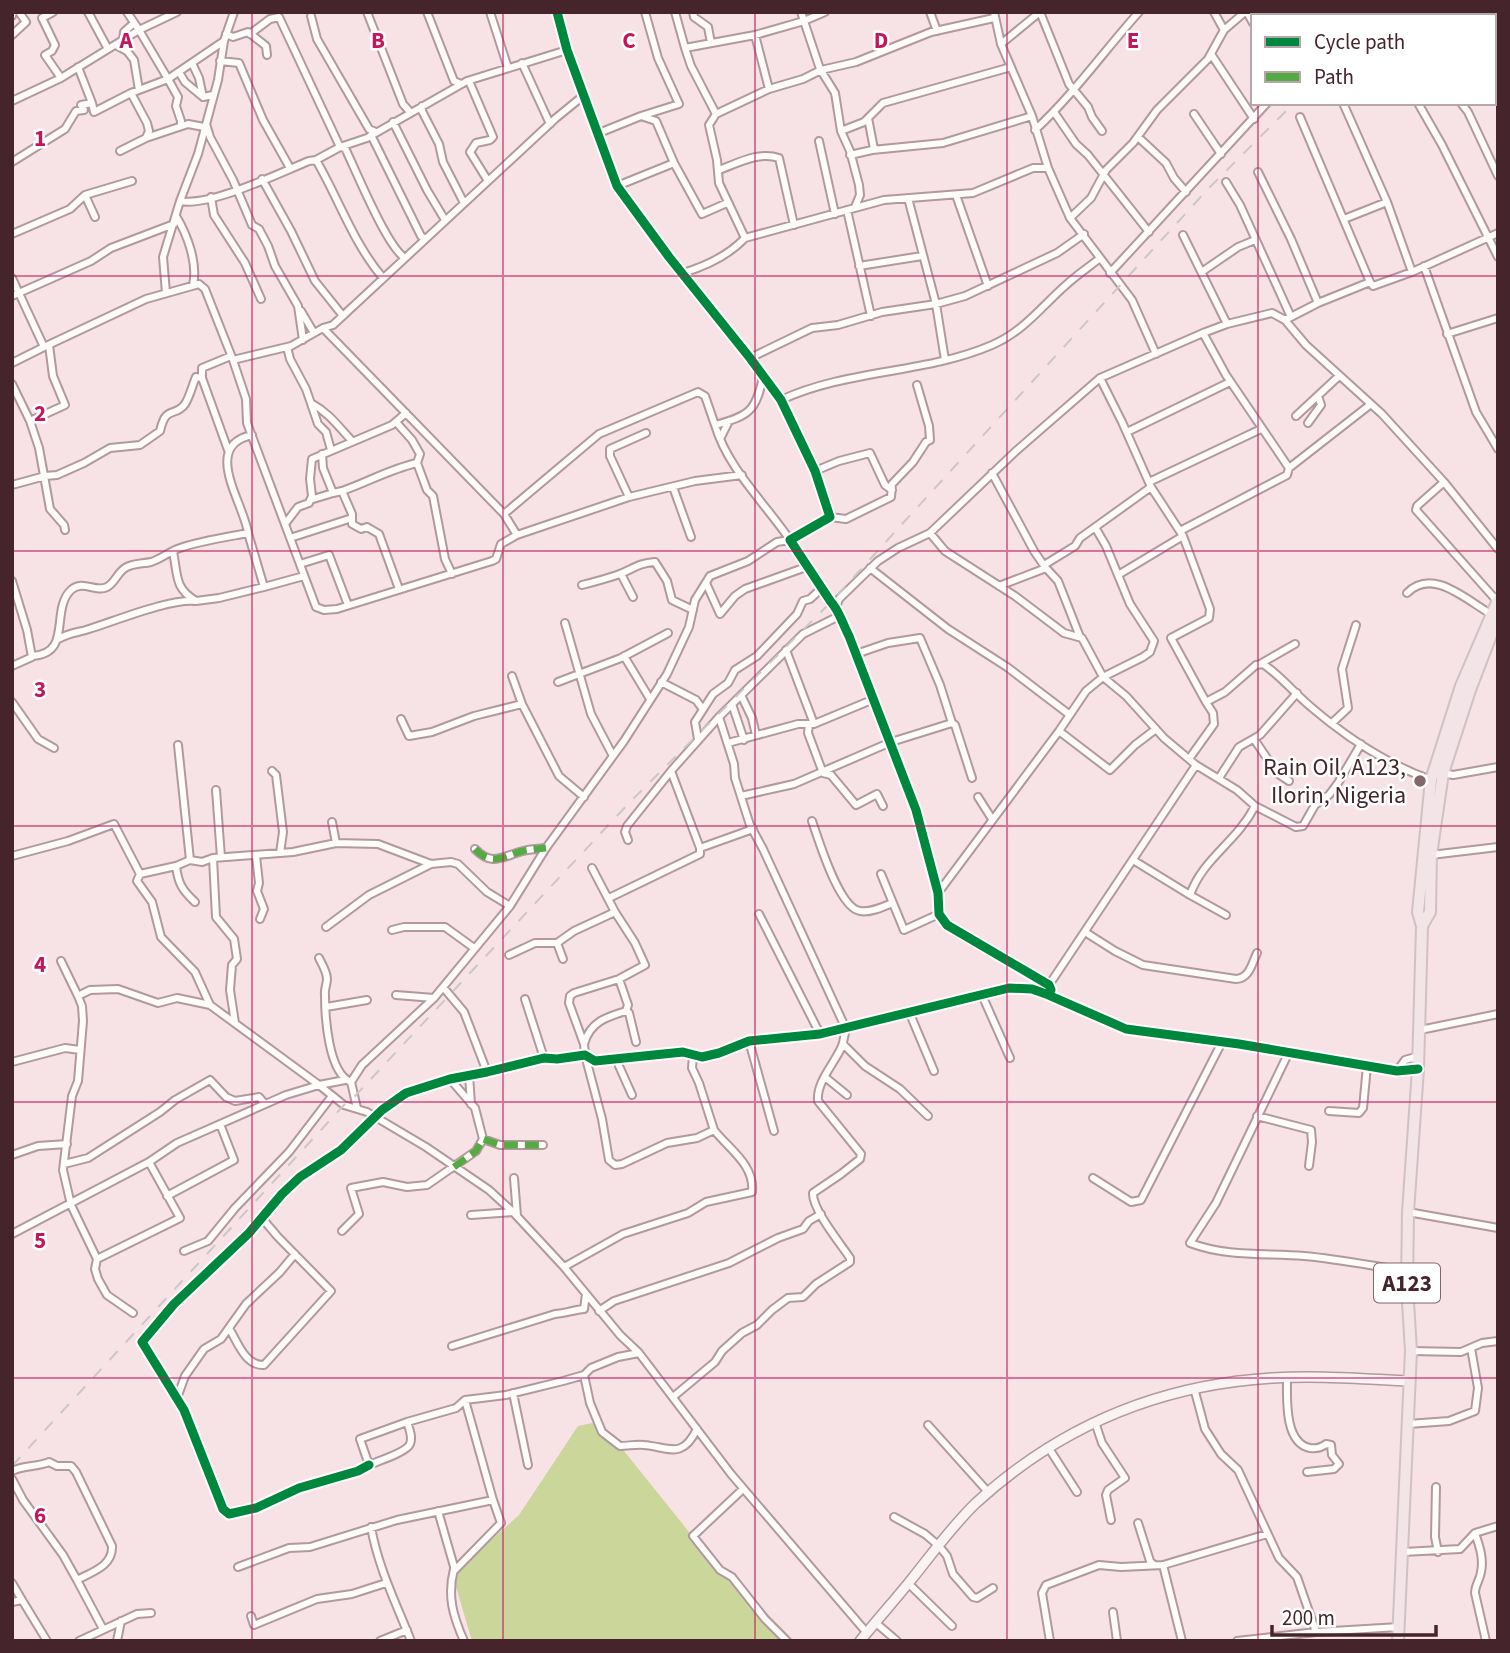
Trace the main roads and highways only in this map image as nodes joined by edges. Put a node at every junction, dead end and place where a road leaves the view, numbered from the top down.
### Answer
1 (1497, 601) edge
2 (1496, 617) edge
3 (1422, 926) junction
4 (1410, 1381) junction
5 (860, 1641) edge
6 (1398, 1641) edge

1 - 2 highway, A123
2 - 3 highway, A123
2 - 3 highway, A123
3 - 4 highway, A123
4 - 5 main road
4 - 6 highway, A123

